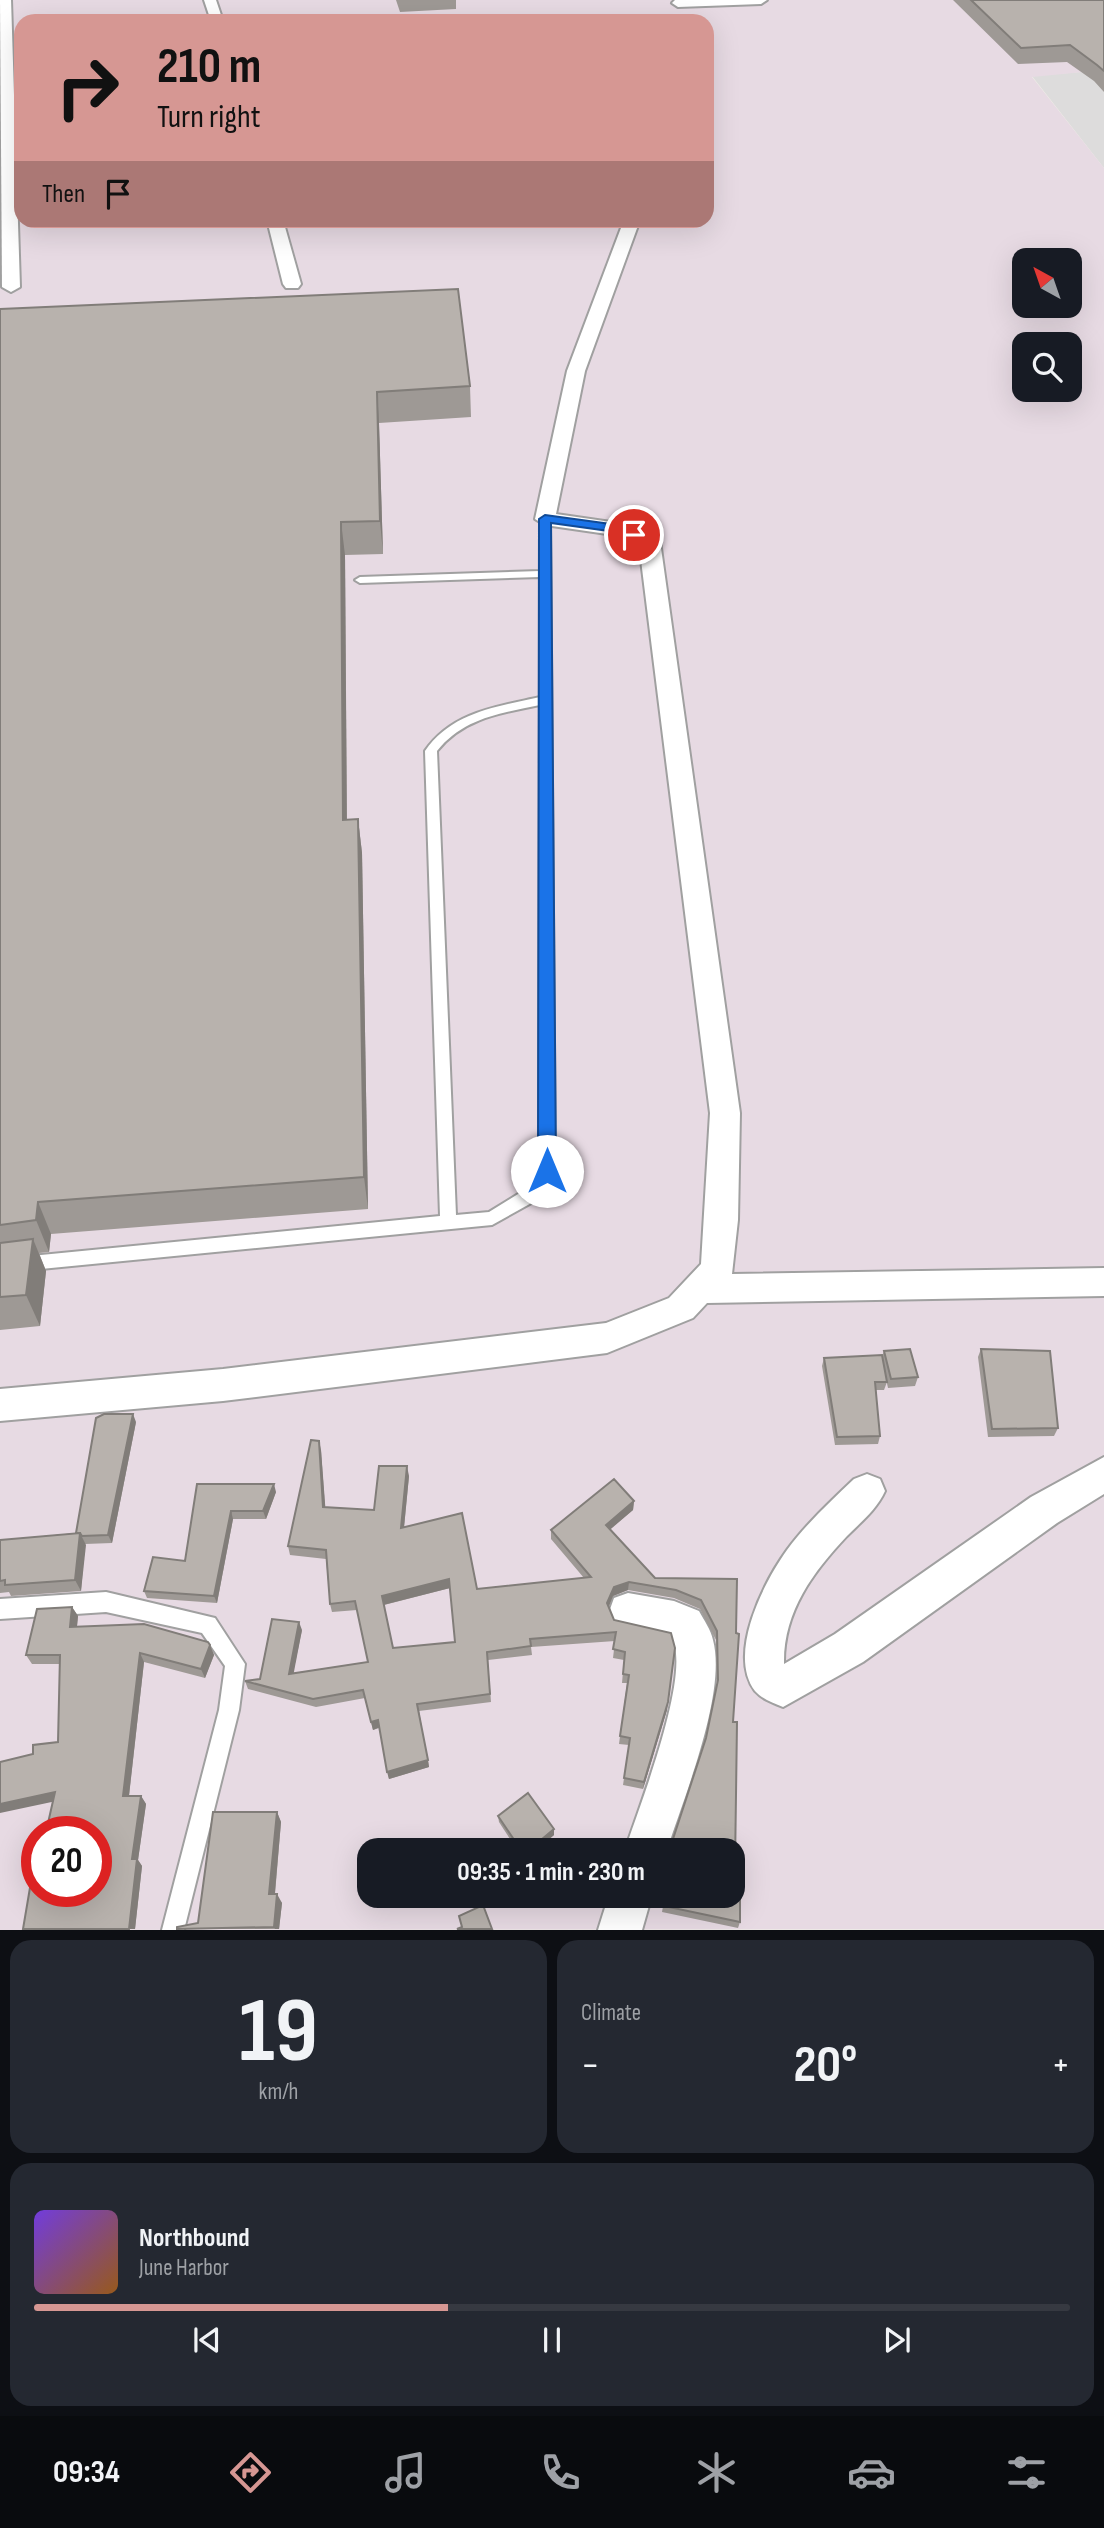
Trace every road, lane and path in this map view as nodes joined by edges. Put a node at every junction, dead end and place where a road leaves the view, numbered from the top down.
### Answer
1 (5, 0) edge
2 (761, 0) edge
3 (677, 2) edge
4 (10, 104) edge
5 (277, 228) edge
6 (629, 228) edge
7 (292, 284) dead end
8 (11, 287) dead end
9 (545, 519) junction
10 (544, 574) junction
11 (360, 580) dead end
12 (544, 700) junction
13 (448, 1222) junction
14 (0, 1266) edge
15 (1104, 1282) edge
16 (699, 1289) junction
17 (0, 1405) edge
18 (1104, 1474) edge
19 (867, 1491) dead end
20 (0, 1609) edge
21 (628, 1612) dead end
22 (650, 1838) edge
23 (627, 1908) edge
24 (173, 1930) edge
25 (620, 1930) edge

1 - 4 street
2 - 3 street
4 - 8 street
5 - 7 street
6 - 9 street
9 - 10 lane
9 - 16 street
10 - 11 lane
10 - 12 lane
12 - 13 lane
12 - 13 lane
13 - 14 lane
15 - 16 street
16 - 17 street
18 - 19 street
20 - 24 lane
21 - 22 street
23 - 25 street

